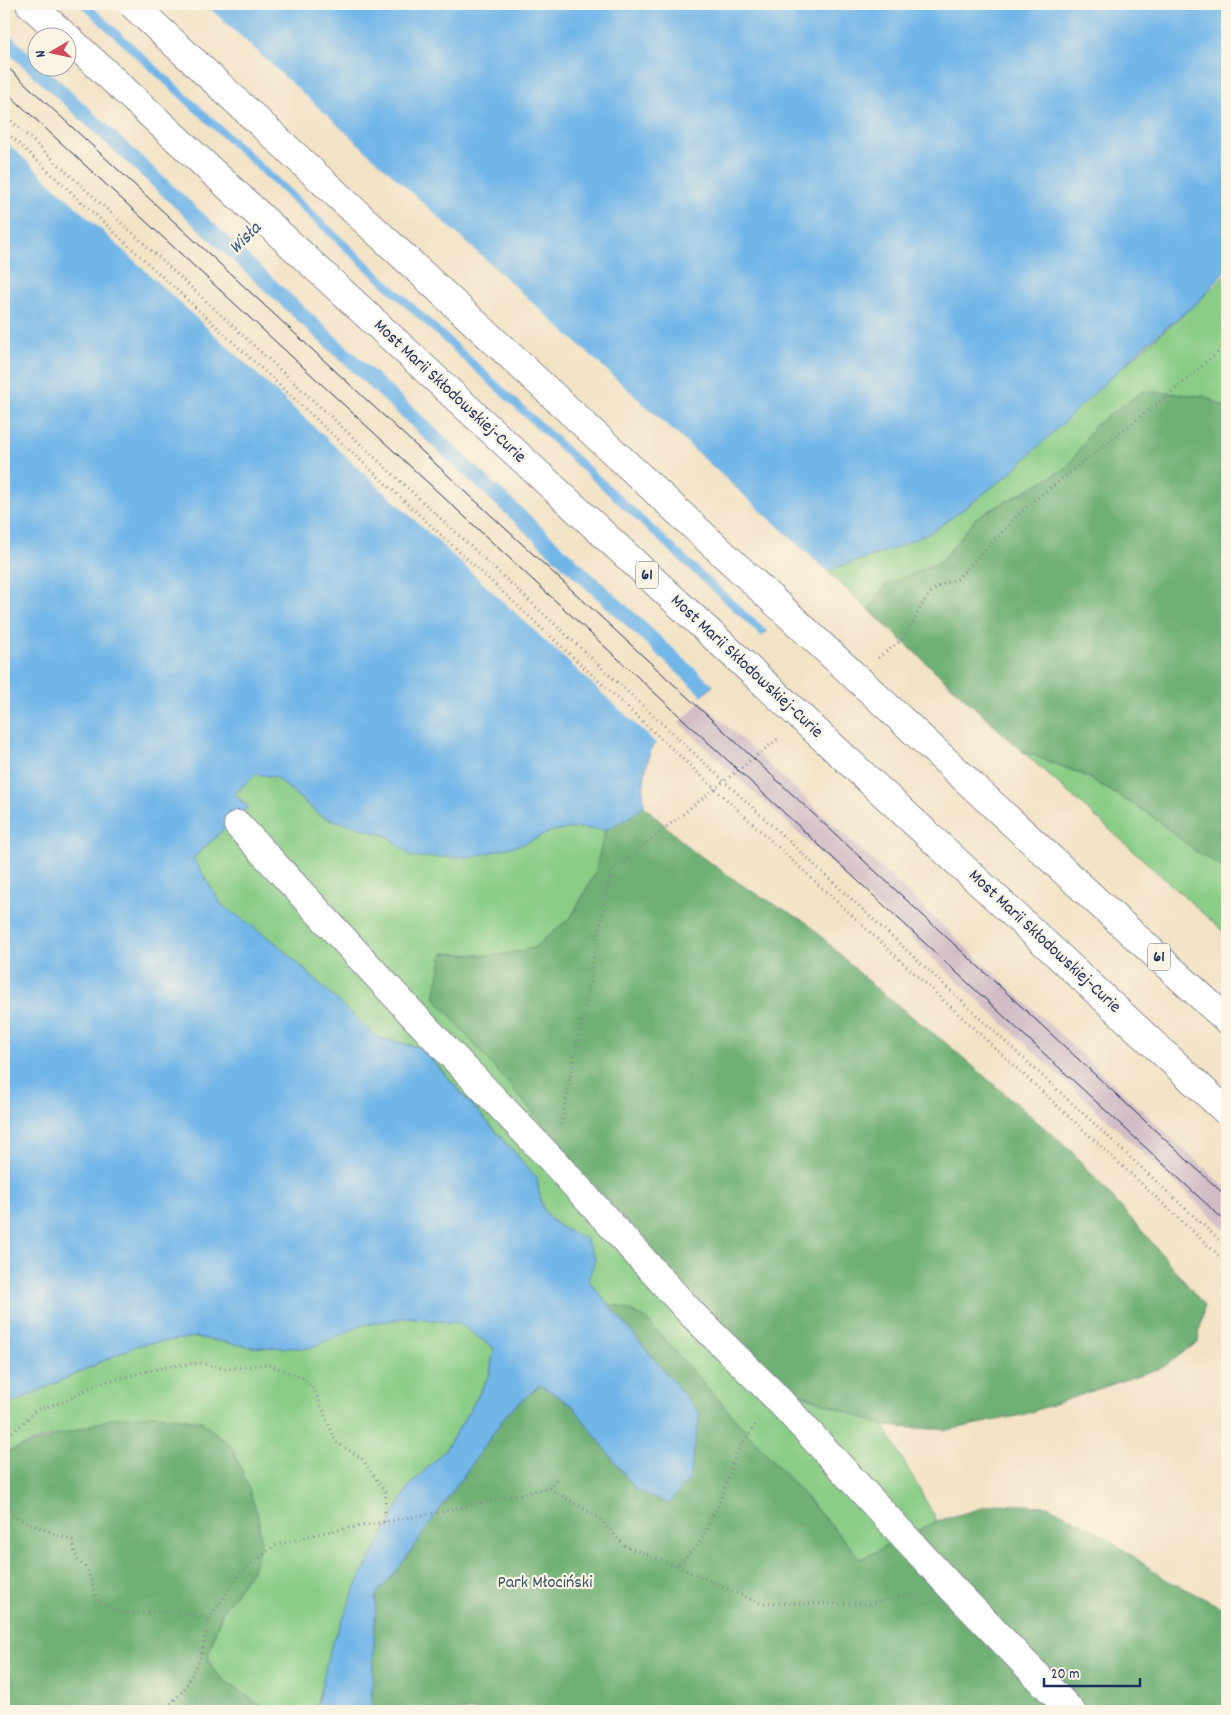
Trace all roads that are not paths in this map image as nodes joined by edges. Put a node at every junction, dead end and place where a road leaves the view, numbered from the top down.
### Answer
1 (30, 4) edge
2 (132, 4) edge
3 (56, 28) edge
4 (78, 48) edge
5 (238, 825) dead end
6 (1227, 1020) edge
7 (1227, 1112) edge
8 (1071, 1711) edge

1 - 3 main road, Most Marii Skłodowskiej-Curie / 61
2 - 6 main road, 61, bridge
4 - 7 main road, Most Marii Skłodowskiej-Curie / 61, bridge
5 - 8 main road

